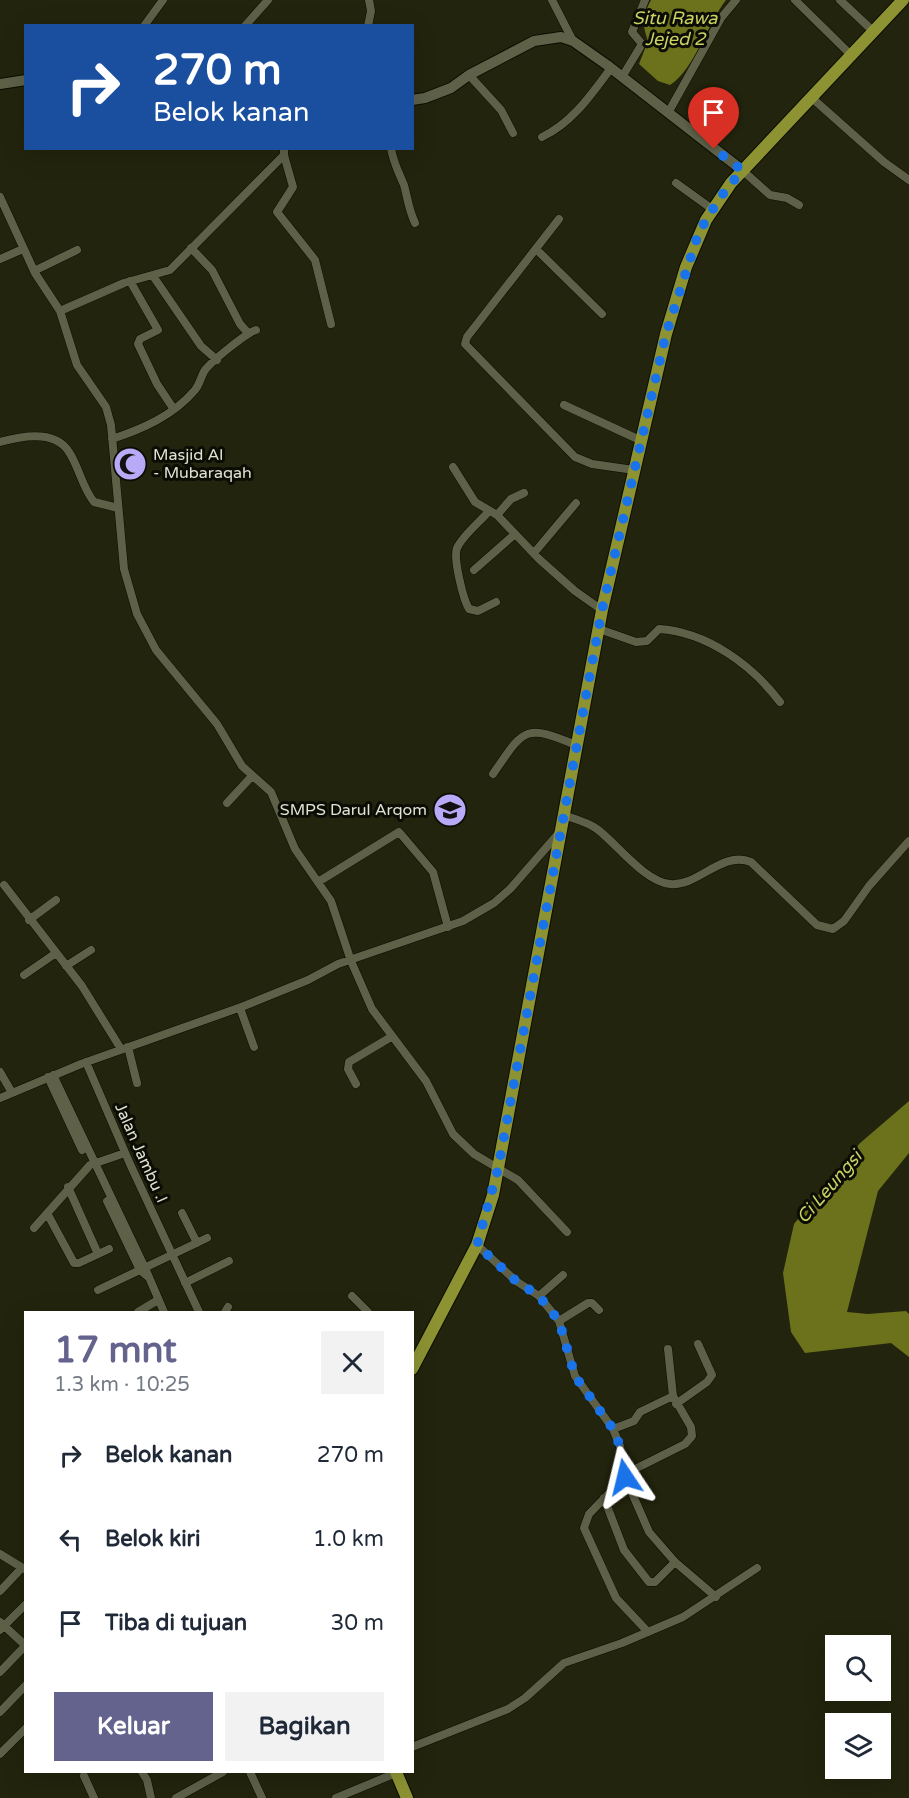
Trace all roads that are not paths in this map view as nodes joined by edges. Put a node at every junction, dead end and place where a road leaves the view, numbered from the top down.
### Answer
1 (163, 0) edge
2 (268, 0) edge
3 (369, 0) edge
4 (552, 0) edge
5 (645, 0) edge
6 (736, 0) edge
7 (795, 0) edge
8 (840, 0) edge
9 (903, 0) edge
10 (145, 24) edge
11 (247, 24) edge
12 (368, 24) edge
13 (873, 31) junction
14 (573, 41) junction
15 (851, 55) junction
16 (611, 68) junction
17 (469, 75) junction
18 (622, 77) junction
19 (24, 80) edge
20 (0, 84) edge
21 (812, 98) junction
22 (414, 99) edge
23 (668, 113) junction
24 (513, 133) dead end
25 (542, 137) dead end
26 (391, 150) edge
27 (284, 152) edge
28 (742, 170) junction
29 (909, 180) edge
30 (676, 183) dead end
31 (0, 197) edge
32 (799, 205) dead end
33 (712, 209) junction
34 (559, 219) dead end
35 (415, 223) dead end
36 (191, 248) junction
37 (23, 249) junction
38 (536, 249) junction
39 (77, 250) dead end
40 (0, 259) edge
41 (34, 271) junction
42 (153, 276) junction
43 (130, 281) junction
44 (60, 311) junction
45 (602, 314) dead end
46 (331, 324) dead end
47 (217, 360) junction
48 (564, 405) dead end
49 (173, 408) junction
50 (112, 439) junction
51 (642, 441) junction
52 (0, 442) edge
53 (453, 467) dead end
54 (634, 470) junction
55 (524, 493) dead end
56 (576, 503) dead end
57 (118, 508) junction
58 (493, 513) junction
59 (515, 534) junction
60 (534, 554) junction
61 (474, 570) dead end
62 (496, 602) dead end
63 (602, 610) junction
64 (599, 629) junction
65 (780, 702) dead end
66 (576, 745) junction
67 (493, 774) dead end
68 (252, 776) junction
69 (227, 803) dead end
70 (563, 815) junction
71 (560, 832) junction
72 (909, 842) edge
73 (318, 882) junction
74 (4, 885) dead end
75 (56, 900) dead end
76 (29, 920) junction
77 (448, 927) junction
78 (91, 950) dead end
79 (56, 953) junction
80 (351, 961) junction
81 (66, 966) junction
82 (24, 975) dead end
83 (240, 1008) junction
84 (391, 1036) junction
85 (254, 1047) dead end
86 (124, 1048) junction
87 (86, 1062) junction
88 (0, 1072) edge
89 (51, 1076) junction
90 (137, 1083) dead end
91 (356, 1084) dead end
92 (11, 1091) junction
93 (0, 1098) edge
94 (125, 1153) junction
95 (92, 1164) junction
96 (498, 1169) junction
97 (68, 1187) junction
98 (47, 1213) junction
99 (182, 1213) dead end
100 (34, 1228) dead end
101 (567, 1232) dead end
102 (207, 1238) dead end
103 (197, 1243) junction
104 (477, 1245) junction
105 (109, 1249) dead end
106 (98, 1254) junction
107 (172, 1255) junction
108 (229, 1261) dead end
109 (144, 1271) junction
110 (563, 1275) dead end
111 (185, 1283) junction
112 (98, 1290) dead end
113 (351, 1296) dead end
114 (539, 1296) junction
115 (158, 1300) junction
116 (599, 1310) dead end
117 (140, 1311) edge
118 (164, 1311) edge
119 (199, 1311) edge
120 (367, 1311) edge
121 (559, 1321) junction
122 (698, 1344) dead end
123 (418, 1346) edge
124 (668, 1349) dead end
125 (414, 1361) edge
126 (674, 1400) junction
127 (613, 1429) junction
128 (625, 1476) junction
129 (604, 1498) junction
130 (0, 1554) edge
131 (675, 1562) junction
132 (758, 1568) dead end
133 (22, 1571) edge
134 (0, 1591) edge
135 (716, 1597) junction
136 (24, 1606) edge
137 (1, 1626) edge
138 (648, 1632) junction
139 (24, 1645) edge
140 (24, 1647) edge
141 (0, 1672) edge
142 (24, 1687) edge
143 (0, 1712) edge
144 (24, 1730) edge
145 (414, 1747) edge
146 (0, 1754) edge
147 (143, 1773) edge
148 (221, 1773) edge
149 (250, 1773) edge
150 (394, 1773) edge
151 (396, 1773) edge
152 (84, 1776) dead end
153 (341, 1797) edge
154 (94, 1798) edge
155 (151, 1798) edge
156 (176, 1798) edge
157 (262, 1798) edge
158 (407, 1798) edge

1 - 10 street
2 - 11 street
3 - 12 street
4 - 14 street
5 - 18 street
6 - 23 street
7 - 15 street
8 - 13 street
9 - 13 main road
13 - 15 main road
14 - 16 street
14 - 17 street
15 - 21 main road
16 - 18 street
16 - 25 street
17 - 22 street
17 - 24 street
18 - 23 street
19 - 20 street
21 - 28 main road
21 - 29 street
23 - 28 street
26 - 35 street
27 - 36 street
27 - 46 street
28 - 32 street
28 - 33 main road
30 - 33 street
31 - 37 street
33 - 51 main road
34 - 38 street
36 - 42 street
36 - 47 street
37 - 40 street
37 - 41 street
38 - 45 street
38 - 54 street
39 - 41 street
41 - 44 street
42 - 43 street
42 - 47 street
43 - 44 street
43 - 49 street
44 - 50 street
47 - 49 street
48 - 51 street
49 - 50 street
50 - 57 street
51 - 54 main road
52 - 57 street
53 - 58 street
54 - 63 main road
55 - 58 street
56 - 60 street
57 - 68 street
58 - 59 street
58 - 62 street
59 - 60 street
59 - 61 street
60 - 63 street
63 - 64 main road
64 - 65 street
64 - 66 main road
66 - 67 street
66 - 70 main road
68 - 69 street
68 - 73 street
70 - 71 main road
70 - 72 street
71 - 77 street
71 - 96 main road
73 - 77 street
73 - 80 street
74 - 76 street
75 - 76 street
76 - 79 street
77 - 80 street
78 - 81 street
79 - 81 street
79 - 82 street
80 - 83 street
80 - 84 street
81 - 86 street
83 - 85 street
83 - 86 street
84 - 91 street
84 - 96 street
86 - 87 street
86 - 90 street
87 - 89 street
87 - 94 street, Jalan Jambu .I
88 - 92 street
89 - 92 street
89 - 95 street
92 - 93 street
94 - 95 street
94 - 107 street, Jalan Jambu .I
95 - 97 street
95 - 109 street
96 - 101 street
96 - 104 main road
97 - 98 street
97 - 106 street
98 - 100 street
98 - 106 street
99 - 103 street
102 - 103 street
103 - 107 street
104 - 114 street
104 - 123 main road
105 - 106 street
107 - 109 street
107 - 111 street, Jalan Jambu .I
108 - 111 street
109 - 112 street
109 - 115 street
110 - 114 street
111 - 119 street, Jalan Jambu .I
113 - 120 street
114 - 121 street
115 - 117 street
115 - 118 street
116 - 121 street
121 - 127 street
122 - 126 street
123 - 125 main road
124 - 126 street
126 - 127 street
126 - 128 street
127 - 128 street
128 - 129 street
128 - 131 street
129 - 131 street
129 - 138 street
130 - 133 street
131 - 135 street
132 - 135 street
133 - 134 street
135 - 138 street
136 - 137 street
137 - 139 street
138 - 145 street
140 - 141 street
142 - 143 street
144 - 146 street
147 - 155 street
148 - 156 street
149 - 157 street
150 - 153 street
151 - 158 main road
152 - 154 street

